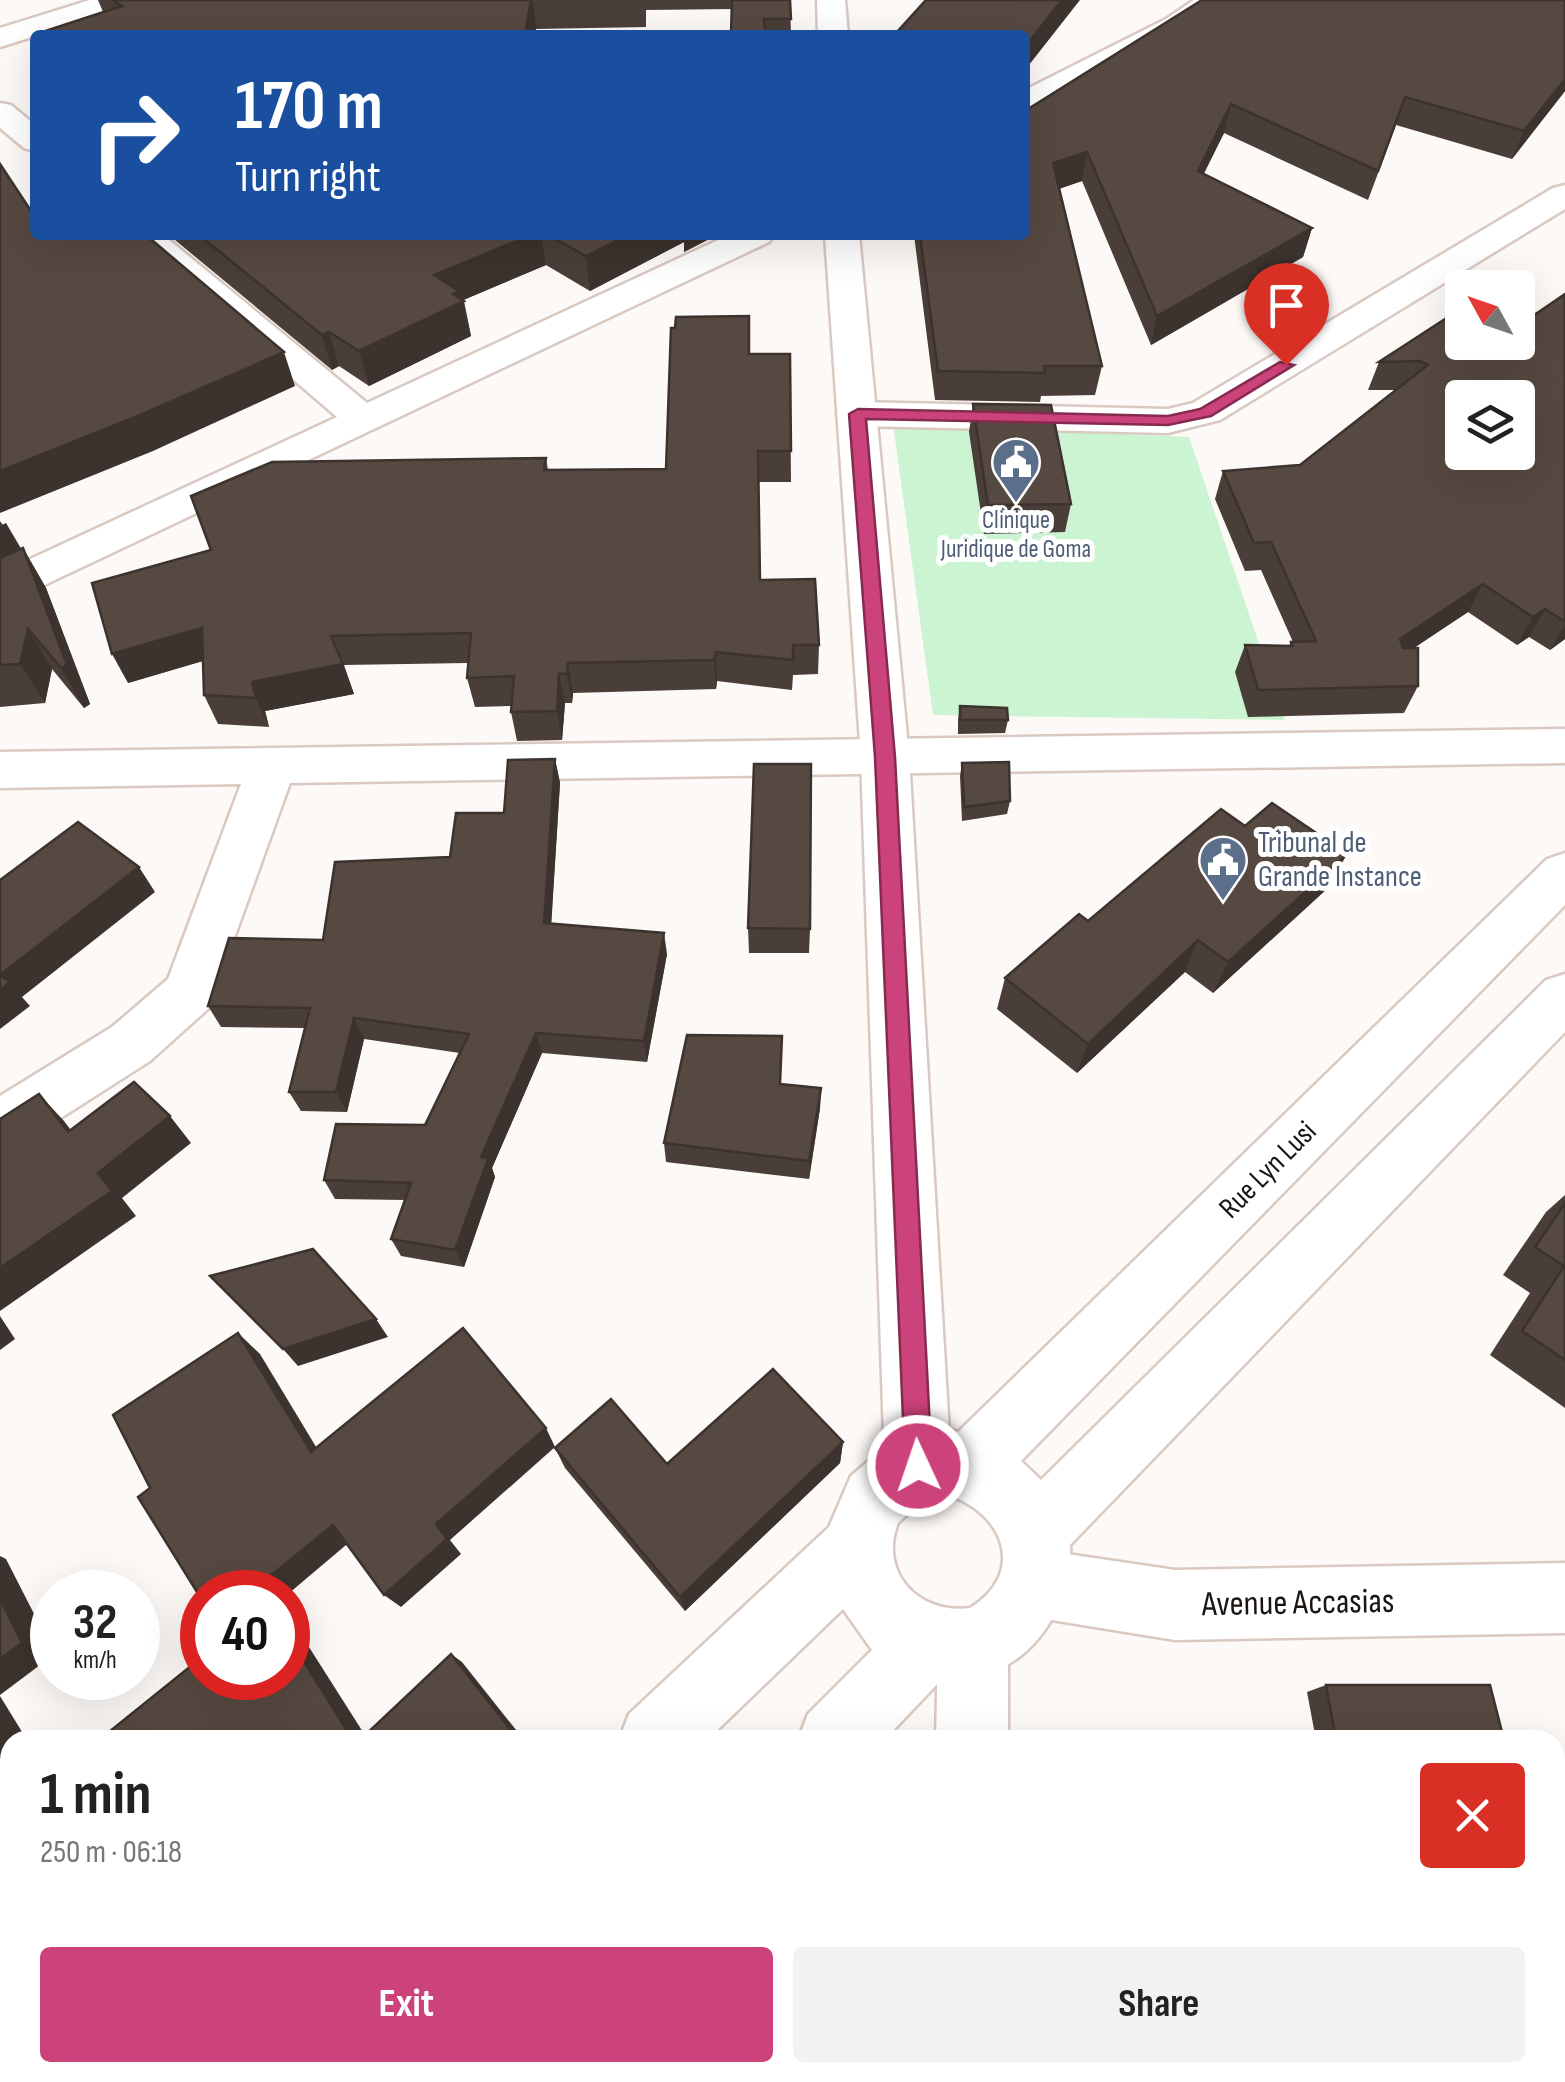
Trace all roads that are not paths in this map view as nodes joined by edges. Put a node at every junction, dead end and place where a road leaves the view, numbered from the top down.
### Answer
1 (120, 0) edge
2 (830, 0) edge
3 (1213, 0) edge
4 (832, 30) edge
5 (0, 38) edge
6 (1030, 99) edge
7 (0, 112) edge
8 (30, 137) edge
9 (1555, 214) edge
10 (148, 240) edge
11 (746, 240) edge
12 (842, 240) edge
13 (858, 414) junction
14 (362, 419) junction
15 (0, 591) edge
16 (1565, 746) edge
17 (885, 757) junction
18 (272, 767) junction
19 (0, 770) edge
20 (1565, 873) edge
21 (1565, 996) edge
22 (0, 1126) edge
23 (944, 1466) junction
24 (860, 1544) junction
25 (1033, 1559) junction
26 (1565, 1598) edge
27 (951, 1643) junction
28 (665, 1730) edge
29 (846, 1730) edge
30 (970, 1730) edge

1 - 5 street
2 - 4 street
3 - 6 street
7 - 8 street
9 - 13 street
10 - 14 street
11 - 14 street
12 - 13 street
13 - 17 street
14 - 15 street
16 - 17 street
17 - 18 street
17 - 23 street
18 - 19 street
18 - 22 street
20 - 23 street, Rue Lyn Lusi
21 - 25 street
23 - 24 street
23 - 25 street
24 - 27 street
24 - 28 street
25 - 26 street, Avenue Accasias
25 - 27 street
27 - 29 street
27 - 30 street

